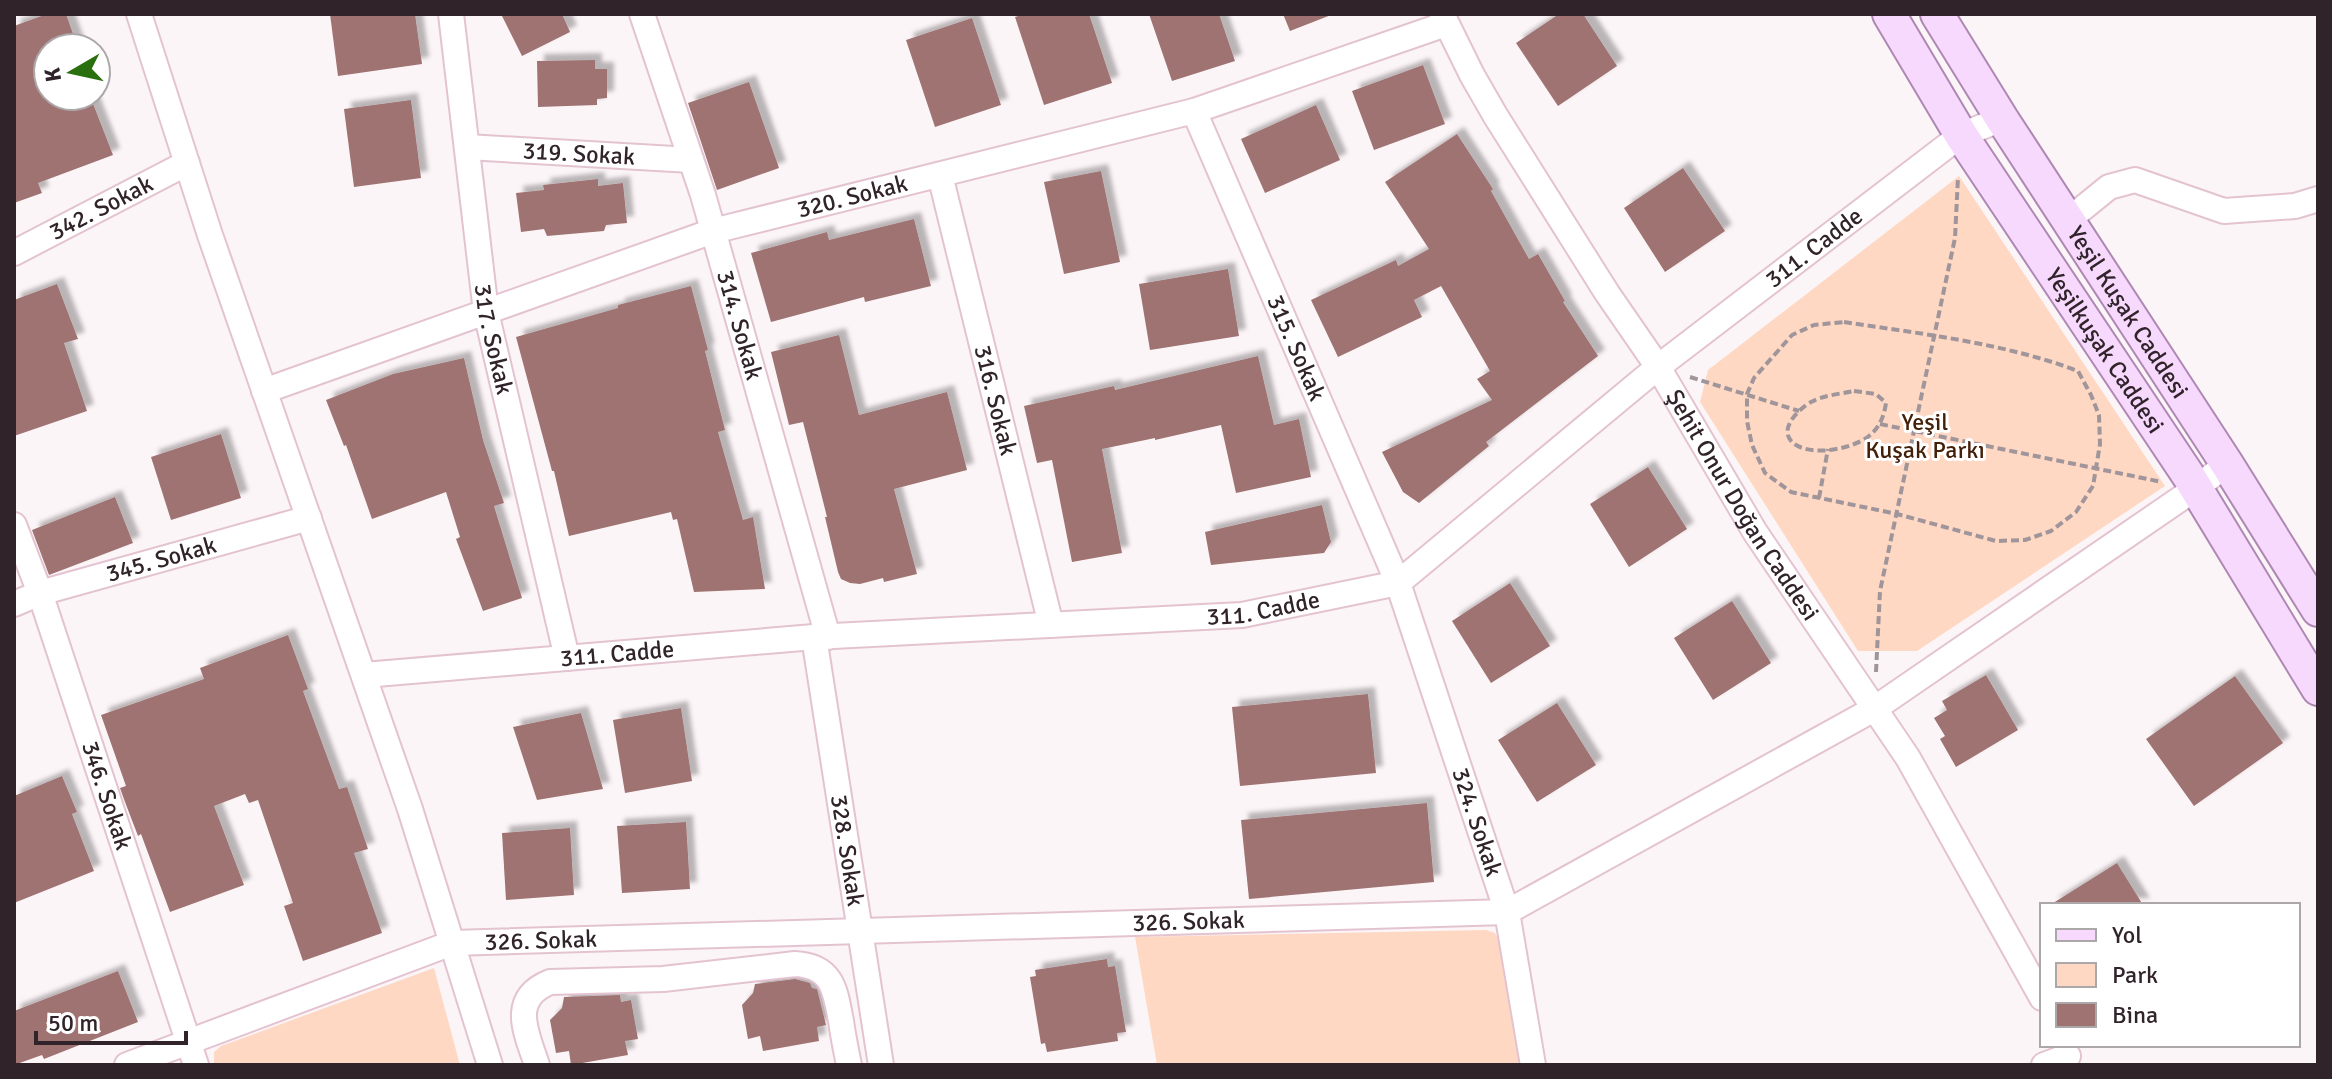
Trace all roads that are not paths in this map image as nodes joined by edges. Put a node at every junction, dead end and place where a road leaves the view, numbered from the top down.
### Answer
1 (139, 14) edge
2 (451, 14) edge
3 (642, 14) edge
4 (1889, 14) edge
5 (1937, 14) edge
6 (1444, 19) edge
7 (1194, 111) junction
8 (2002, 119) junction
9 (1961, 135) junction
10 (467, 147) junction
11 (691, 160) junction
12 (187, 163) junction
13 (940, 175) junction
14 (2318, 199) edge
15 (2067, 221) junction
16 (713, 231) junction
17 (14, 253) edge
18 (486, 312) junction
19 (1658, 367) junction
20 (264, 391) junction
21 (2227, 464) junction
22 (2196, 488) junction
23 (309, 518) junction
24 (14, 525) edge
25 (1398, 583) junction
26 (40, 593) junction
27 (14, 604) edge
28 (2318, 610) edge
29 (1051, 625) junction
30 (821, 637) junction
31 (567, 658) junction
32 (364, 675) junction
33 (2318, 689) edge
34 (1874, 709) junction
35 (1507, 912) junction
36 (860, 929) junction
37 (657, 936) junction
38 (452, 943) junction
39 (663, 979) junction
40 (2040, 994) edge
41 (188, 1042) junction
42 (2067, 1055) edge
43 (127, 1065) edge
44 (196, 1065) edge
45 (490, 1065) edge
46 (537, 1065) edge
47 (849, 1065) edge
48 (881, 1065) edge
49 (1533, 1065) edge
50 (2044, 1065) edge

1 - 12 street
2 - 10 street, 317. Sokak
3 - 11 street, 314. Sokak
4 - 9 main road, Yeşilkuşak Caddesi
5 - 8 main road, Yeşil Kuşak Caddesi
6 - 7 street, 320. Sokak
6 - 19 street, Şehit Onur Doğan Caddesi
7 - 13 street, 320. Sokak
7 - 25 street, 315. Sokak
8 - 9 street, 311. Cadde
8 - 15 main road, Yeşil Kuşak Caddesi
9 - 19 street, 311. Cadde
9 - 22 main road, Yeşilkuşak Caddesi
10 - 11 street, 319. Sokak
10 - 18 street, 317. Sokak
11 - 16 street, 314. Sokak
12 - 17 street, 342. Sokak
12 - 20 street
13 - 16 street, 320. Sokak
13 - 29 street, 316. Sokak
14 - 15 street
15 - 21 main road, Yeşil Kuşak Caddesi
16 - 18 street, 320. Sokak
16 - 30 street, 314. Sokak
18 - 20 street, 320. Sokak
18 - 31 street, 317. Sokak
19 - 25 street, 311. Cadde
19 - 34 street, Şehit Onur Doğan Caddesi
20 - 23 street
21 - 22 street, 326. Sokak
21 - 28 main road, Yeşil Kuşak Caddesi
22 - 33 main road, Yeşilkuşak Caddesi
22 - 34 street, 326. Sokak
23 - 26 street, 345. Sokak
23 - 32 street
24 - 26 street, 346. Sokak
25 - 29 street, 311. Cadde
25 - 35 street, 324. Sokak
26 - 27 street, 345. Sokak
26 - 41 street, 346. Sokak
29 - 30 street, 311. Cadde
30 - 31 street, 311. Cadde
30 - 36 street, 328. Sokak
31 - 32 street, 311. Cadde
32 - 38 street
34 - 35 street, 326. Sokak
34 - 40 street, Şehit Onur Doğan Caddesi
35 - 36 street, 326. Sokak
35 - 49 street, 324. Sokak
36 - 37 street, 326. Sokak
36 - 48 street, 328. Sokak
37 - 38 street, 326. Sokak
37 - 39 street
38 - 41 street, 326. Sokak
38 - 45 street
39 - 46 street
39 - 47 street
41 - 43 street, 326. Sokak
41 - 44 street, 346. Sokak
42 - 50 street

